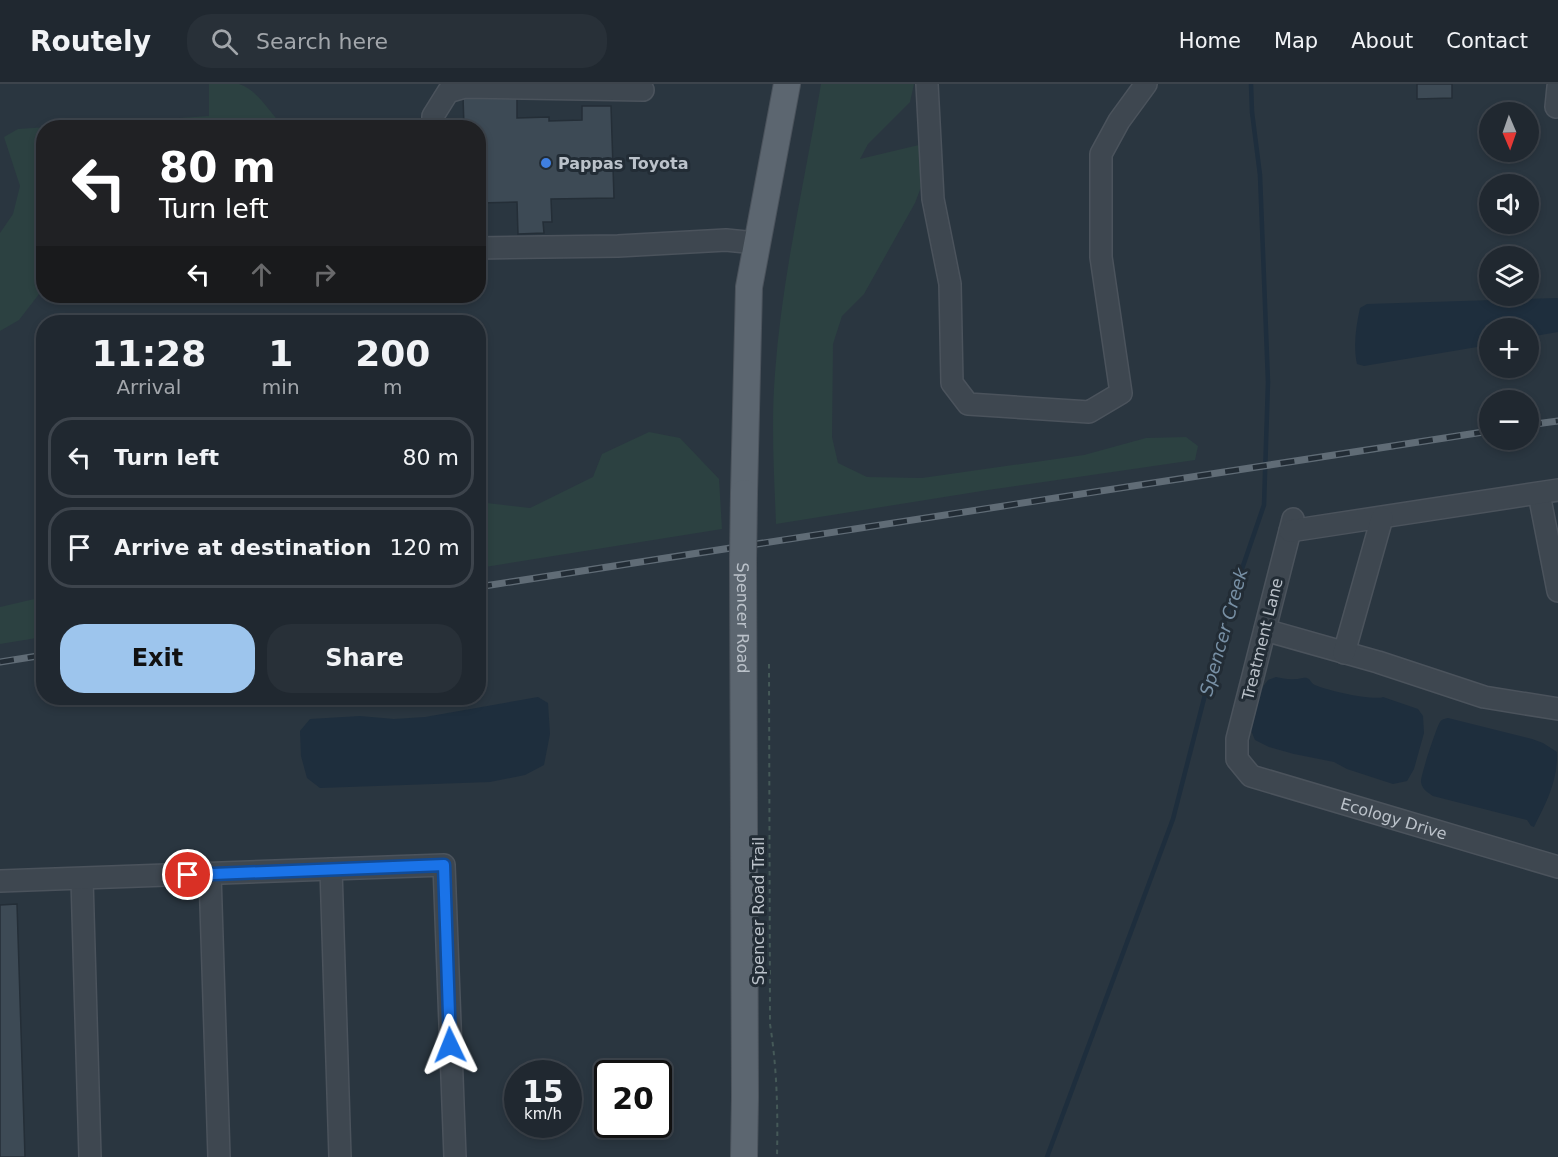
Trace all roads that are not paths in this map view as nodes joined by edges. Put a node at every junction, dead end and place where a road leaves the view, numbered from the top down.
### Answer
1 (787, 84) edge
2 (927, 84) edge
3 (1146, 84) edge
4 (643, 90) dead end
5 (433, 120) edge
6 (756, 243) junction
7 (486, 248) edge
8 (1549, 492) edge
9 (1382, 518) junction
10 (1558, 591) edge
11 (1265, 630) junction
12 (1344, 653) junction
13 (1558, 709) edge
14 (1237, 759) joint
15 (1558, 867) edge
16 (331, 869) junction
17 (210, 874) junction
18 (82, 879) junction
19 (0, 881) edge
20 (90, 1157) edge
21 (219, 1157) edge
22 (340, 1157) edge
23 (455, 1157) edge
24 (744, 1157) edge

1 - 6 main road, Spencer Road
2 - 3 lane
4 - 5 lane
6 - 7 lane
6 - 24 main road, Spencer Road, bridge
8 - 9 lane
8 - 10 lane
9 - 11 lane, Treatment Lane
9 - 12 lane
11 - 12 lane
11 - 14 lane, Treatment Lane
12 - 13 lane
14 - 15 lane, Ecology Drive
16 - 17 lane
16 - 22 lane
16 - 23 lane
17 - 18 lane
17 - 21 lane
18 - 19 lane
18 - 20 lane

